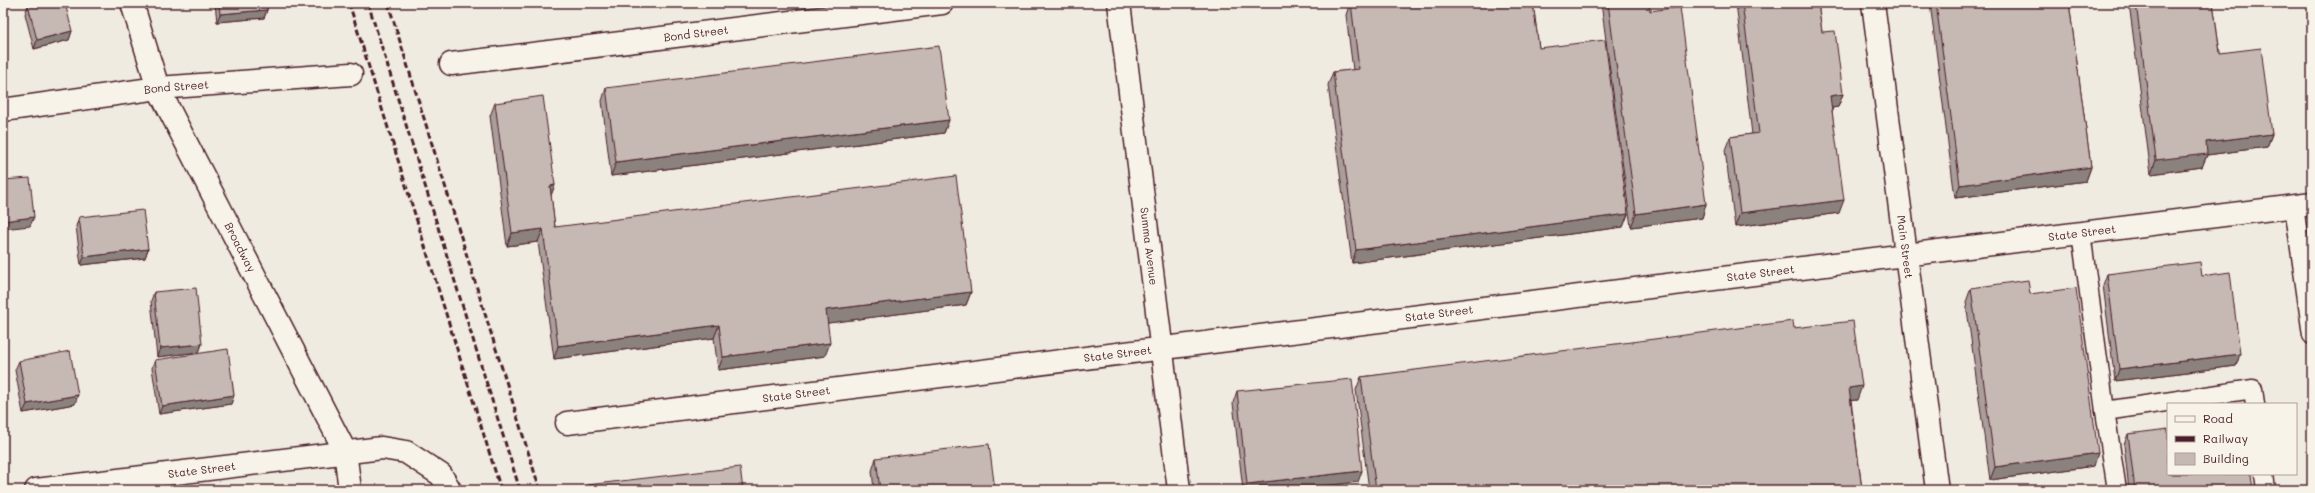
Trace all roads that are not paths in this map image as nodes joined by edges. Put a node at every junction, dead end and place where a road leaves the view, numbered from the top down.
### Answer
1 (132, 3) edge
2 (942, 3) edge
3 (1119, 3) edge
4 (1873, 3) edge
5 (450, 64) dead end
6 (351, 74) dead end
7 (158, 88) junction
8 (3, 110) edge
9 (2303, 205) edge
10 (2081, 233) junction
11 (1907, 255) junction
12 (2308, 284) edge
13 (2312, 335) edge
14 (1162, 350) junction
15 (2254, 403) edge
16 (2105, 411) junction
17 (567, 423) dead end
18 (345, 451) junction
19 (2264, 475) edge
20 (36, 490) edge
21 (350, 490) edge
22 (450, 490) edge
23 (1179, 490) edge
24 (1937, 490) edge
25 (2117, 490) edge
26 (2266, 490) edge

1 - 7 street, Broadway
2 - 5 street, Bond Street
3 - 14 street, Summa Avenue
4 - 11 street, Main Street
6 - 7 street, Bond Street
7 - 8 street, Bond Street
7 - 18 street, Broadway
9 - 10 street, State Street
9 - 12 lane
10 - 11 street, State Street
10 - 16 lane
11 - 14 street, State Street
11 - 24 street, Main Street
12 - 13 lane
14 - 17 street, State Street
14 - 23 street, Summa Avenue
15 - 16 lane
16 - 25 lane
18 - 20 street, State Street
18 - 21 street, Broadway
18 - 22 street, State Street
19 - 26 lane

